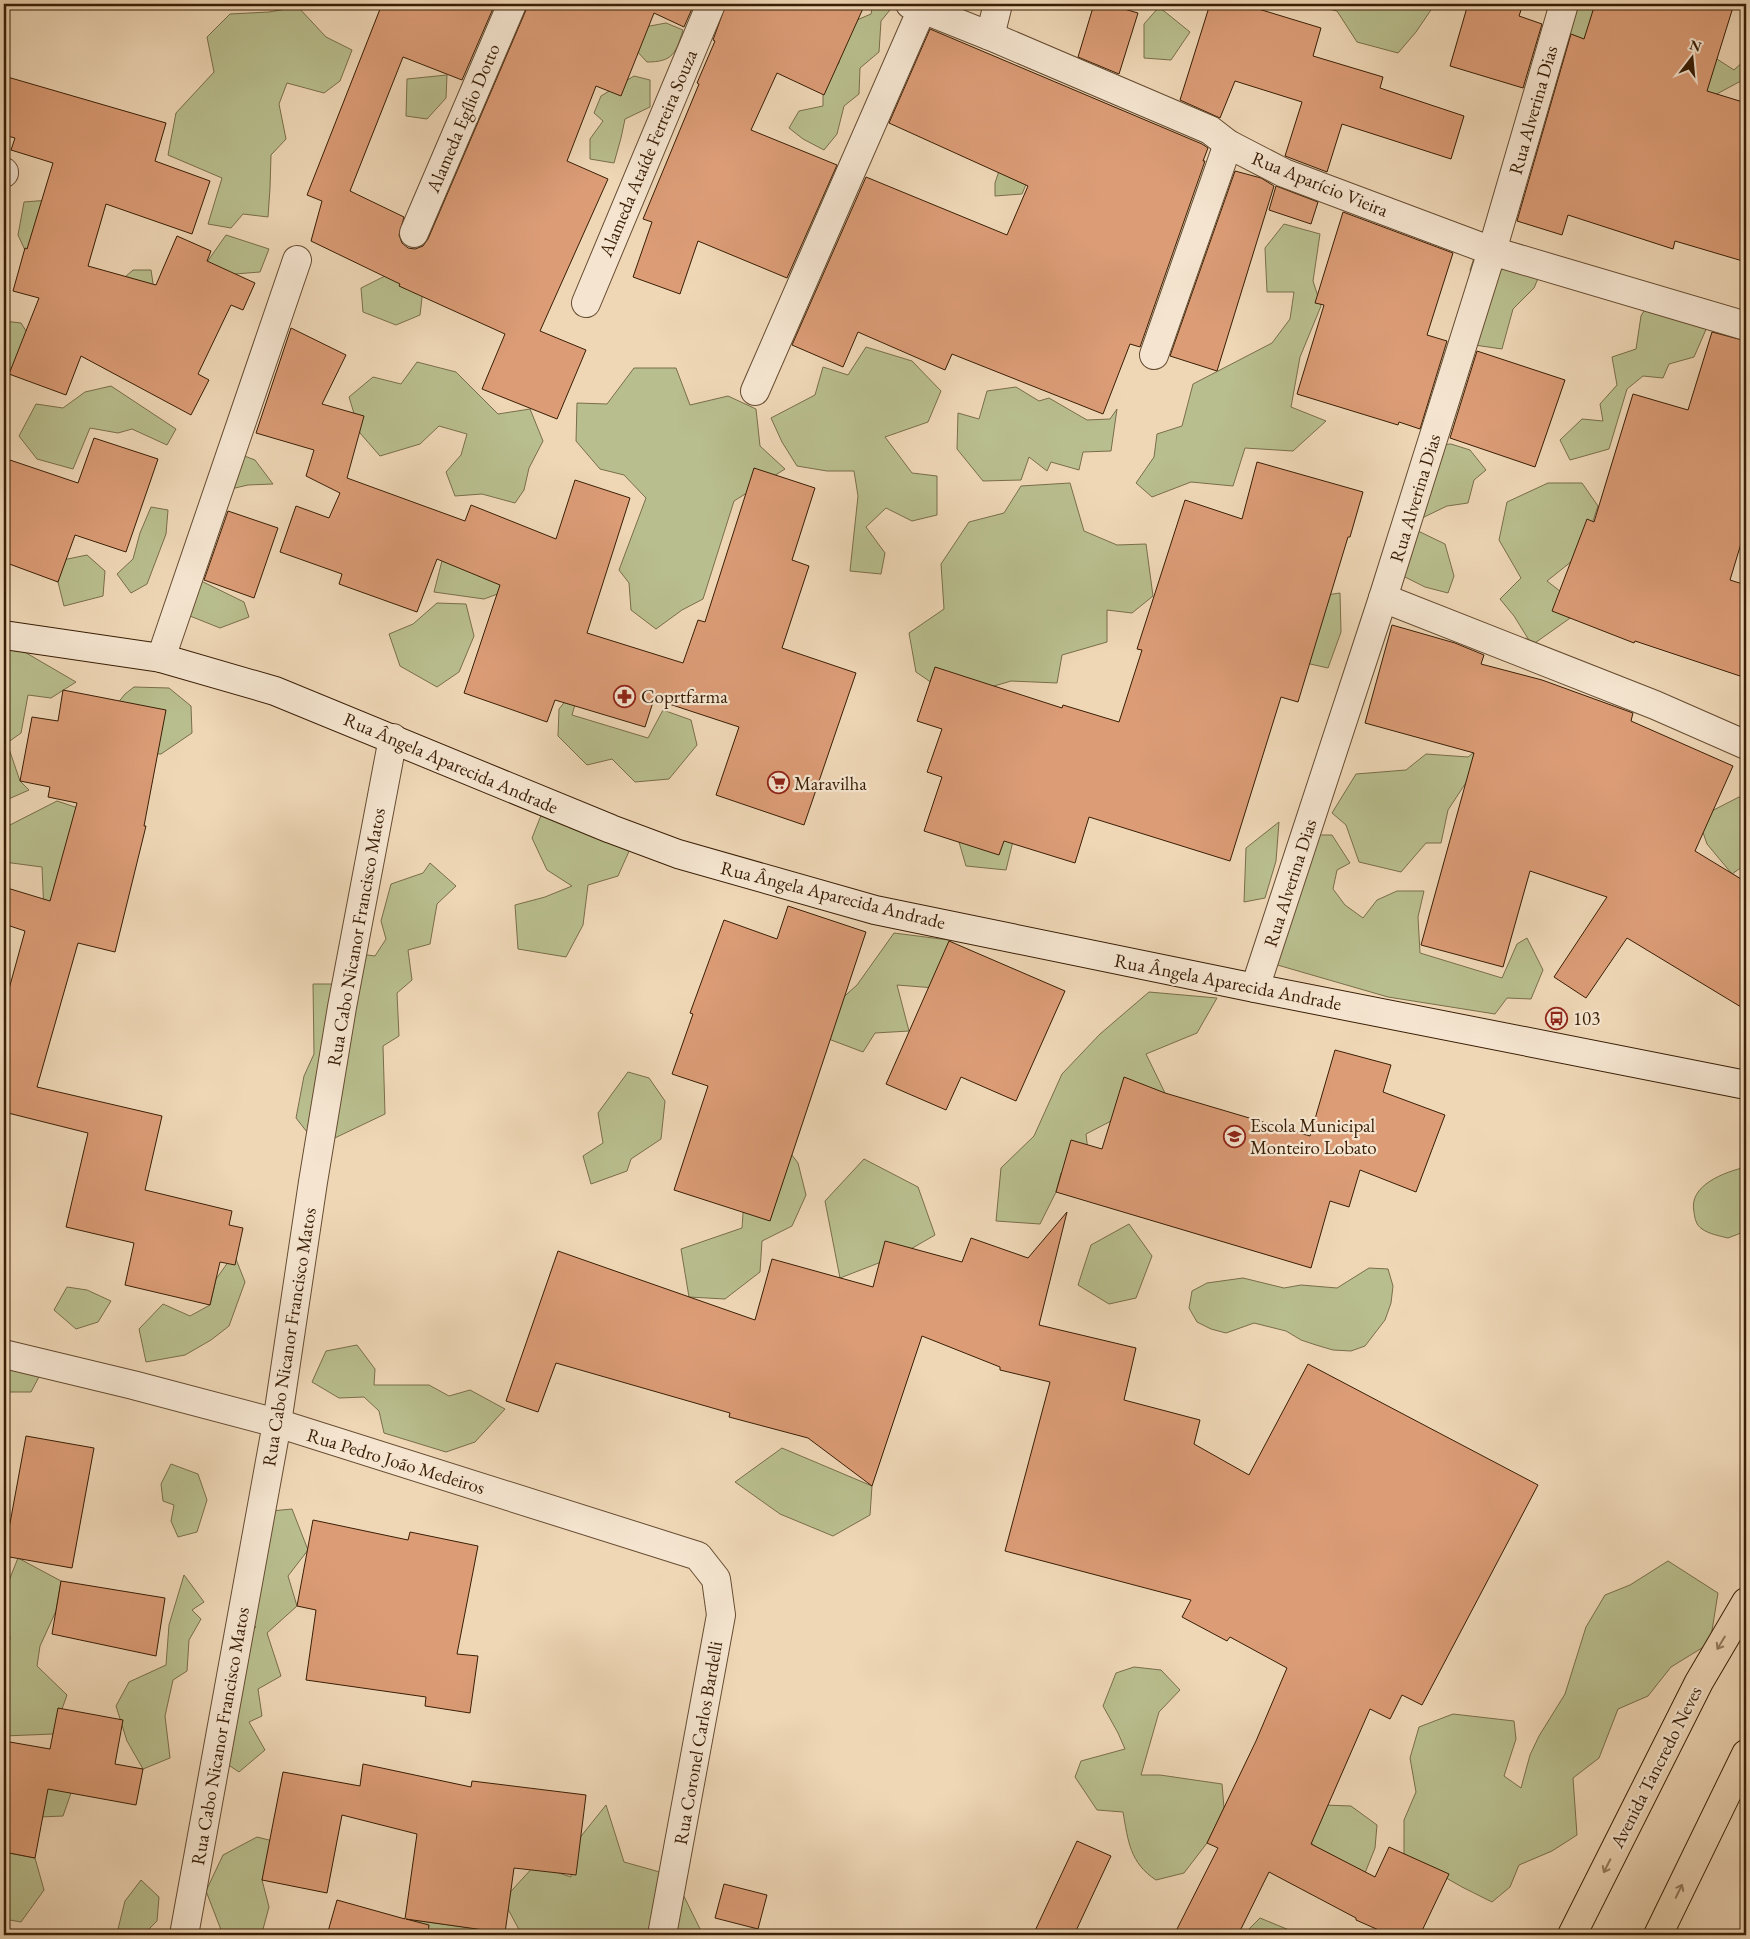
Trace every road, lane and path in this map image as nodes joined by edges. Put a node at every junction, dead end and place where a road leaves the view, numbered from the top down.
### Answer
1 (512, 4) edge
2 (711, 4) edge
3 (998, 4) edge
4 (1564, 4) edge
5 (916, 6) edge
6 (990, 36) junction
7 (1228, 144) junction
8 (414, 233) dead end
9 (1492, 251) junction
10 (297, 260) dead end
11 (586, 303) dead end
12 (1746, 326) edge
13 (1154, 355) dead end
14 (755, 391) dead end
15 (1383, 598) junction
16 (4, 635) edge
17 (161, 658) junction
18 (393, 738) junction
19 (1746, 745) edge
20 (1255, 988) junction
21 (1746, 1085) edge
22 (4, 1354) edge
23 (277, 1423) junction
24 (698, 1556) joint
25 (1746, 1602) edge
26 (1746, 1754) edge
27 (184, 1935) edge
28 (662, 1935) edge
29 (1572, 1935) edge
30 (1658, 1935) edge

1 - 8 street, Alameda Egílio Dotto
2 - 11 street, Alameda Ataíde Ferreira Souza
3 - 6 street
4 - 9 street, Rua Alverina Dias
5 - 6 street, Rua Aparício Vieira
5 - 14 street
6 - 7 street, Rua Aparício Vieira
7 - 9 street, Rua Aparício Vieira
7 - 13 street
9 - 12 street, Rua Aparício Vieira
9 - 15 street, Rua Alverina Dias
10 - 17 street
15 - 19 street
15 - 20 street, Rua Alverina Dias
16 - 17 street, Rua Ângela Aparecida Andrade
17 - 18 street, Rua Ângela Aparecida Andrade
18 - 20 street, Rua Ângela Aparecida Andrade
18 - 23 street, Rua Cabo Nicanor Francisco Matos
20 - 21 street, Rua Ângela Aparecida Andrade
22 - 23 street, Rua Pedro João Medeiros
23 - 24 street, Rua Pedro João Medeiros
23 - 27 street, Rua Cabo Nicanor Francisco Matos
24 - 28 street, Rua Coronel Carlos Bardelli
25 -> 29 main road, Avenida Tancredo Neves
30 -> 26 main road

